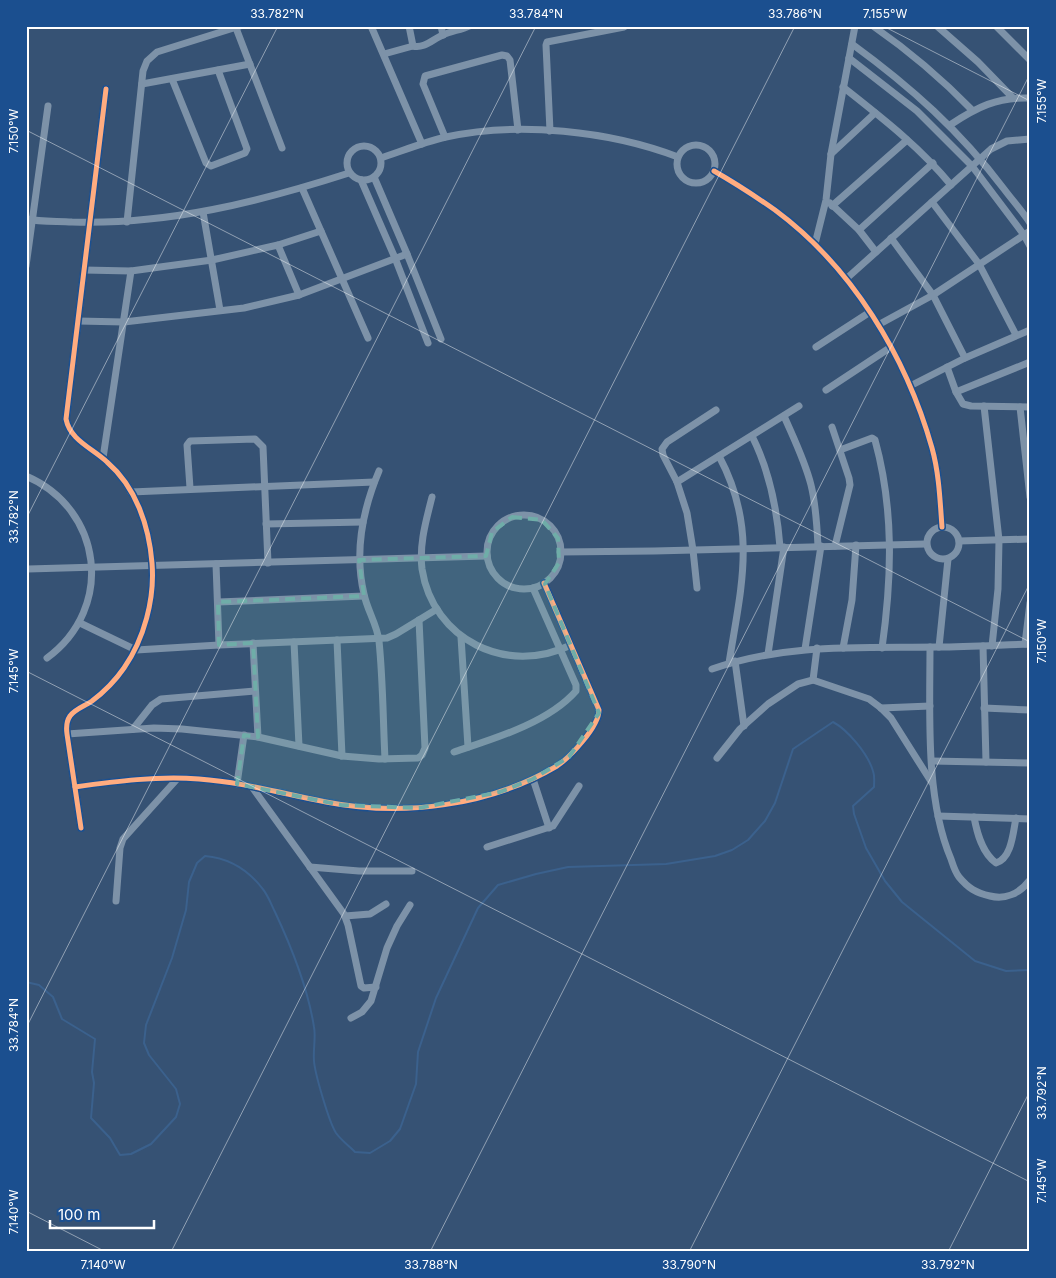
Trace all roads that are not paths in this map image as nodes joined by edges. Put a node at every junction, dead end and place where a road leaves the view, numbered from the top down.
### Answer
1 (371, 26) edge
2 (409, 26) edge
3 (441, 26) edge
4 (855, 26) edge
5 (873, 26) edge
6 (936, 26) edge
7 (996, 26) edge
8 (238, 27) edge
9 (466, 27) edge
10 (624, 27) edge
11 (443, 35) junction
12 (852, 44) junction
13 (413, 46) junction
14 (384, 54) junction
15 (849, 58) junction
16 (1030, 60) edge
17 (250, 64) junction
18 (218, 70) junction
19 (172, 78) junction
20 (142, 84) junction
21 (843, 87) junction
22 (106, 89) dead end
23 (1013, 98) junction
24 (1030, 98) edge
25 (48, 106) dead end
26 (972, 110) junction
27 (875, 113) junction
28 (950, 125) junction
29 (518, 130) junction
30 (550, 131) junction
31 (446, 137) junction
32 (1030, 139) edge
33 (907, 140) junction
34 (422, 144) junction
35 (282, 148) dead end
36 (830, 154) junction
37 (678, 157) junction
38 (381, 158) junction
39 (980, 158) junction
40 (932, 163) junction
41 (972, 166) junction
42 (714, 171) junction
43 (349, 173) junction
44 (374, 177) junction
45 (361, 180) junction
46 (950, 185) junction
47 (302, 188) junction
48 (826, 200) junction
49 (932, 202) junction
50 (832, 206) junction
51 (203, 212) junction
52 (29, 220) edge
53 (89, 222) junction
54 (127, 222) junction
55 (1030, 224) edge
56 (859, 230) junction
57 (321, 231) junction
58 (1027, 233) edge
59 (891, 238) junction
60 (815, 244) junction
61 (278, 245) junction
62 (1030, 246) edge
63 (876, 252) junction
64 (407, 254) junction
65 (395, 258) junction
66 (212, 260) junction
67 (979, 264) junction
68 (26, 266) edge
69 (84, 270) junction
70 (132, 271) junction
71 (342, 279) junction
72 (846, 279) junction
73 (299, 295) junction
74 (933, 295) junction
75 (220, 310) junction
76 (870, 312) junction
77 (78, 320) junction
78 (124, 322) junction
79 (878, 325) junction
80 (1030, 330) edge
81 (1016, 336) junction
82 (368, 338) dead end
83 (441, 339) dead end
84 (428, 343) dead end
85 (816, 347) dead end
86 (891, 347) junction
87 (965, 358) junction
88 (1030, 362) edge
89 (946, 367) junction
90 (910, 386) junction
91 (826, 390) dead end
92 (956, 392) junction
93 (799, 406) dead end
94 (984, 406) junction
95 (1020, 407) junction
96 (1030, 407) edge
97 (716, 410) dead end
98 (784, 416) junction
99 (832, 427) dead end
100 (752, 436) junction
101 (840, 450) junction
102 (719, 456) junction
103 (103, 458) junction
104 (379, 471) dead end
105 (26, 476) edge
106 (374, 482) junction
107 (677, 482) junction
108 (264, 486) junction
109 (190, 488) junction
110 (131, 492) junction
111 (432, 497) dead end
112 (1030, 497) edge
113 (363, 522) junction
114 (266, 524) junction
115 (942, 527) junction
116 (1030, 539) edge
117 (999, 540) junction
118 (959, 541) junction
119 (891, 544) junction
120 (926, 544) junction
121 (856, 545) junction
122 (819, 546) junction
123 (835, 546) junction
124 (782, 547) junction
125 (744, 548) junction
126 (693, 550) junction
127 (560, 552) junction
128 (487, 556) junction
129 (422, 559) junction
130 (948, 559) junction
131 (359, 560) junction
132 (268, 562) junction
133 (216, 564) junction
134 (153, 565) junction
135 (91, 567) junction
136 (28, 569) dead end
137 (544, 582) junction
138 (533, 588) junction
139 (697, 588) dead end
140 (364, 596) junction
141 (218, 602) junction
142 (1030, 603) edge
143 (437, 608) junction
144 (419, 620) junction
145 (80, 623) junction
146 (461, 636) junction
147 (379, 638) junction
148 (337, 640) junction
149 (294, 642) junction
150 (253, 643) junction
151 (1027, 644) edge
152 (220, 645) junction
153 (571, 645) junction
154 (983, 646) junction
155 (992, 646) junction
156 (930, 647) junction
157 (939, 647) junction
158 (817, 648) junction
159 (843, 648) junction
160 (882, 648) junction
161 (805, 649) junction
162 (136, 650) junction
163 (560, 650) junction
164 (768, 654) junction
165 (47, 658) dead end
166 (732, 662) junction
167 (712, 669) dead end
168 (813, 680) junction
169 (256, 691) junction
170 (930, 706) junction
171 (881, 708) junction
172 (984, 708) junction
173 (1030, 710) edge
174 (744, 726) junction
175 (133, 729) junction
176 (67, 734) junction
177 (244, 735) junction
178 (258, 736) junction
179 (299, 746) junction
180 (468, 747) junction
181 (454, 752) dead end
182 (342, 756) junction
183 (717, 758) dead end
184 (385, 759) junction
185 (932, 761) junction
186 (986, 762) junction
187 (1030, 763) edge
188 (178, 778) junction
189 (533, 779) junction
190 (237, 784) junction
191 (934, 785) junction
192 (579, 786) dead end
193 (75, 787) junction
194 (252, 787) junction
195 (938, 816) junction
196 (974, 817) junction
197 (1016, 818) junction
198 (1030, 819) edge
199 (81, 828) dead end
200 (549, 828) junction
201 (486, 846) dead end
202 (310, 867) junction
203 (412, 870) dead end
204 (1030, 880) edge
205 (116, 901) dead end
206 (386, 904) dead end
207 (410, 905) dead end
208 (345, 916) junction
209 (376, 987) junction
210 (350, 1018) dead end

1 - 14 street
2 - 13 street
3 - 11 street
4 - 12 street
5 - 26 street
6 - 23 street
7 - 16 street
8 - 17 street
8 - 20 street
9 - 11 street
10 - 30 street
11 - 13 street
12 - 15 street
12 - 28 street
13 - 14 street
14 - 34 street
15 - 21 street
15 - 41 street
17 - 18 street
17 - 35 street
18 - 19 street
18 - 19 street
19 - 20 street
20 - 54 street
21 - 27 street
21 - 36 street
22 - 53 street
23 - 24 street
23 - 26 street
25 - 52 street
26 - 28 street
27 - 33 street
27 - 36 street
28 - 39 street
29 - 30 street
29 - 31 street
29 - 31 street
30 - 37 street
31 - 34 street
32 - 39 street
33 - 40 street
33 - 50 street
34 - 38 street
36 - 48 street
37 - 42 street
37 - 42 street
38 - 43 street
38 - 44 street
39 - 41 street
39 - 55 street
40 - 46 street
40 - 56 street
41 - 46 street
41 - 58 street
42 - 60 street
43 - 45 street
43 - 47 street
44 - 45 street
44 - 64 street
45 - 65 street
46 - 49 street
47 - 51 street
47 - 57 street
48 - 50 street
48 - 60 street
49 - 59 street
49 - 67 street
50 - 56 street
51 - 54 street
51 - 66 street
52 - 53 street
52 - 68 street
53 - 54 street
53 - 69 street
56 - 63 street
57 - 61 street
57 - 71 street
58 - 62 street
58 - 67 street
59 - 63 street
59 - 74 street
60 - 72 street
61 - 66 street
61 - 73 street
63 - 72 street
64 - 65 street
64 - 83 street
65 - 71 street
65 - 84 street
66 - 70 street
66 - 75 street
67 - 74 street
67 - 81 street
69 - 70 street
69 - 77 street
70 - 78 street
71 - 73 street
71 - 82 street
72 - 76 street
73 - 75 street
74 - 79 street
74 - 87 street
75 - 78 street
76 - 79 street
76 - 85 street
77 - 78 street
77 - 103 street
78 - 103 street
79 - 86 street
80 - 81 street
81 - 87 street
86 - 90 street
86 - 91 street
87 - 89 street
88 - 92 street
89 - 90 street
89 - 92 street
90 - 115 street
92 - 94 street
93 - 98 street
94 - 95 street
94 - 117 street
95 - 96 street
95 - 112 street
97 - 107 street
98 - 100 street
98 - 122 street
99 - 101 street
100 - 102 street
100 - 124 street
101 - 119 street
101 - 123 street
102 - 107 street
102 - 125 street
103 - 110 street
104 - 106 street
105 - 135 street
106 - 108 street
106 - 113 street
107 - 126 street
108 - 109 street
108 - 109 street
108 - 114 street
109 - 110 street
110 - 134 street
111 - 129 street
113 - 114 street
113 - 131 street
114 - 132 street
115 - 118 street
115 - 120 street
116 - 117 street
117 - 118 street
117 - 155 street
118 - 130 street
119 - 120 street
119 - 121 street
119 - 160 street
120 - 130 street
121 - 123 street
121 - 159 street
122 - 123 street
122 - 124 street
122 - 161 street
124 - 125 street
124 - 164 street
125 - 126 street
125 - 166 street
126 - 127 street
126 - 139 street
127 - 128 street
127 - 137 street
128 - 129 street
128 - 138 street
129 - 131 street
129 - 143 street
130 - 157 street
131 - 132 street
131 - 140 street
132 - 133 street
133 - 134 street
133 - 141 street
134 - 135 street
134 - 162 street
135 - 136 street
135 - 145 street
137 - 138 street
137 - 153 street
138 - 163 street
140 - 141 street
140 - 147 street
141 - 152 street
142 - 151 street
143 - 144 street
143 - 146 street
144 - 147 street
144 - 184 street
145 - 162 street
145 - 165 street
146 - 163 street
146 - 180 street
147 - 148 street
147 - 184 street
148 - 149 street
148 - 182 street
149 - 150 street
149 - 179 street
150 - 152 street
150 - 169 street
151 - 155 street
152 - 162 street
153 - 163 street
153 - 189 street
154 - 155 street
154 - 157 street
154 - 172 street
156 - 157 street
156 - 160 street
156 - 170 street
158 - 159 street
158 - 161 street
158 - 168 street
159 - 160 street
161 - 164 street
162 - 176 street
163 - 180 street
164 - 166 street
166 - 167 street
166 - 174 street
168 - 171 street
168 - 174 street
169 - 175 street
169 - 178 street
170 - 171 street
170 - 185 street
171 - 191 street
172 - 173 street
172 - 186 street
174 - 183 street
175 - 176 street
175 - 177 street
176 - 193 street
177 - 178 street
177 - 190 street
178 - 179 street
179 - 182 street
180 - 181 street
182 - 184 street
185 - 186 street
185 - 191 street
186 - 187 street
188 - 190 street
188 - 193 street
188 - 205 street
189 - 194 street
189 - 200 street
190 - 194 street
191 - 195 street
192 - 200 street
193 - 199 street
194 - 202 street
195 - 196 street
195 - 204 street
196 - 197 street
196 - 197 street
197 - 198 street
200 - 201 street
202 - 203 street
202 - 208 street
206 - 208 street
207 - 209 street
208 - 209 street
209 - 210 street

